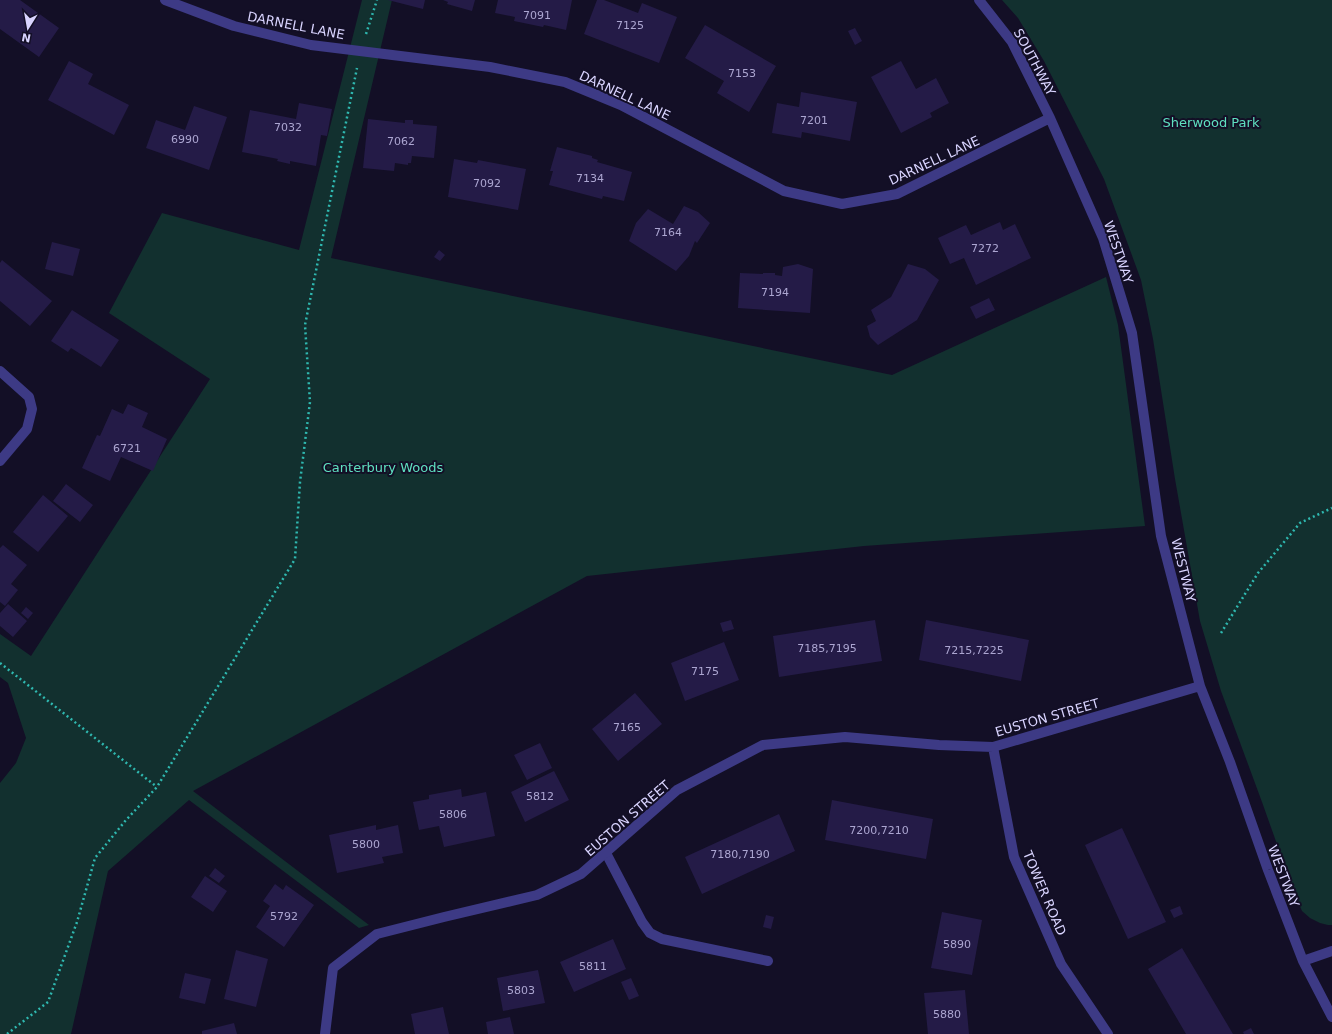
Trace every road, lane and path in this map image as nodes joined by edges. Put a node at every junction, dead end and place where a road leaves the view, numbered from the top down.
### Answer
1 (164, 0) edge
2 (377, 0) edge
3 (979, 0) edge
4 (361, 51) junction
5 (1050, 118) junction
6 (0, 371) edge
7 (0, 461) edge
8 (1332, 508) edge
9 (1221, 633) dead end
10 (0, 663) edge
11 (1200, 686) junction
12 (993, 747) junction
13 (157, 787) junction
14 (606, 853) junction
15 (1332, 951) edge
16 (768, 961) dead end
17 (1303, 961) junction
18 (1332, 1017) edge
19 (7, 1034) edge
20 (325, 1034) edge
21 (1108, 1034) edge

1 - 4 street, DARNELL LANE
2 - 4 path
3 - 5 street, SOUTHWAY
4 - 5 street, DARNELL LANE
4 - 13 path
5 - 11 street, WESTWAY
6 - 7 street
8 - 9 path
10 - 13 path
11 - 12 street, EUSTON STREET
11 - 17 street, WESTWAY
12 - 14 street, EUSTON STREET
12 - 21 street, TOWER ROAD
13 - 19 path
14 - 16 street
14 - 20 street, EUSTON STREET
15 - 17 street
17 - 18 street, WESTWAY

